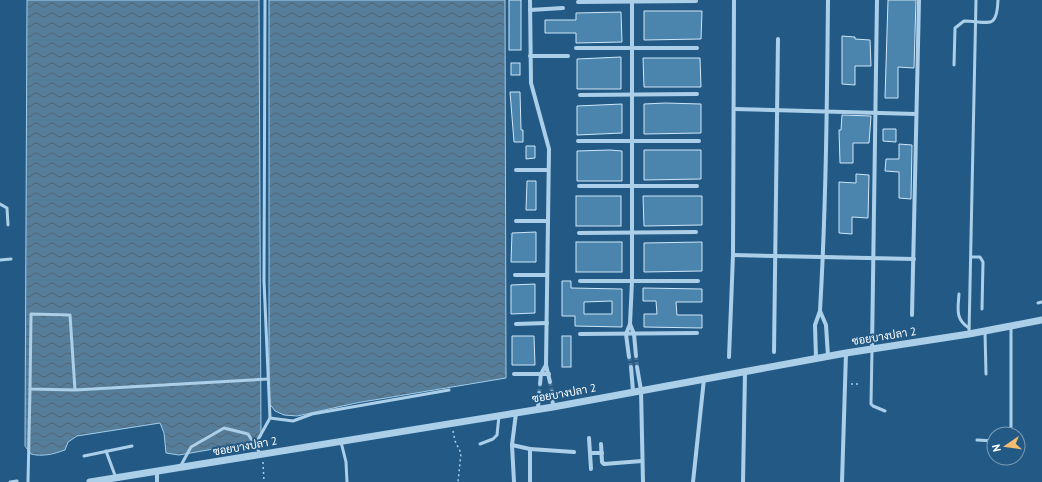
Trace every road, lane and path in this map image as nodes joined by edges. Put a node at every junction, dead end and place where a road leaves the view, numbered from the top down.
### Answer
1 (265, 0) edge
2 (530, 0) edge
3 (632, 0) edge
4 (734, 0) edge
5 (828, 0) edge
6 (877, 0) edge
7 (919, 0) edge
8 (976, 0) edge
9 (998, 0) edge
10 (696, 1) edge
11 (578, 2) dead end
12 (563, 8) dead end
13 (530, 10) junction
14 (976, 21) junction
15 (778, 39) dead end
16 (576, 48) dead end
17 (632, 48) junction
18 (697, 48) dead end
19 (530, 56) junction
20 (568, 56) dead end
21 (954, 65) dead end
22 (697, 94) dead end
23 (580, 95) dead end
24 (632, 95) junction
25 (734, 109) junction
26 (777, 111) junction
27 (827, 111) junction
28 (874, 113) junction
29 (916, 114) junction
30 (578, 141) dead end
31 (632, 141) junction
32 (699, 141) dead end
33 (516, 170) dead end
34 (548, 170) junction
35 (579, 186) dead end
36 (632, 186) junction
37 (697, 186) dead end
38 (0, 204) edge
39 (516, 221) dead end
40 (548, 221) junction
41 (8, 225) dead end
42 (579, 232) dead end
43 (632, 232) junction
44 (696, 232) dead end
45 (733, 255) junction
46 (774, 256) junction
47 (823, 256) junction
48 (971, 257) junction
49 (872, 258) junction
50 (914, 258) junction
51 (11, 259) dead end
52 (0, 260) edge
53 (515, 275) dead end
54 (547, 275) junction
55 (580, 281) dead end
56 (632, 281) junction
57 (698, 281) dead end
58 (959, 294) dead end
59 (982, 309) dead end
60 (820, 312) junction
61 (912, 315) dead end
62 (1042, 320) edge
63 (516, 324) dead end
64 (547, 324) junction
65 (630, 324) junction
66 (1011, 326) junction
67 (969, 331) junction
68 (985, 331) junction
69 (697, 333) dead end
70 (580, 334) dead end
71 (626, 334) junction
72 (634, 334) junction
73 (872, 349) junction
74 (774, 352) dead end
75 (846, 353) junction
76 (636, 356) tunnel mouth
77 (828, 356) junction
78 (629, 357) tunnel mouth
79 (729, 357) dead end
80 (816, 358) junction
81 (546, 365) junction
82 (631, 367) tunnel mouth
83 (637, 367) tunnel mouth
84 (745, 372) junction
85 (514, 374) dead end
86 (542, 374) junction
87 (549, 374) junction
88 (986, 374) dead end
89 (268, 379) junction
90 (704, 379) junction
91 (550, 382) tunnel mouth
92 (845, 383) junction
93 (540, 384) tunnel mouth
94 (859, 384) dead end
95 (30, 389) junction
96 (75, 390) junction
97 (449, 390) dead end
98 (641, 390) junction
99 (552, 392) tunnel mouth
100 (633, 392) junction
101 (539, 393) tunnel mouth
102 (553, 407) junction
103 (538, 409) junction
104 (886, 411) dead end
105 (516, 412) junction
106 (498, 416) junction
107 (270, 418) junction
108 (451, 423) junction
109 (1011, 426) edge
110 (590, 438) dead end
111 (977, 440) dead end
112 (986, 441) edge
113 (341, 442) junction
114 (480, 444) dead end
115 (601, 444) dead end
116 (255, 445) junction
117 (512, 445) junction
118 (132, 446) dead end
119 (530, 449) junction
120 (106, 451) junction
121 (574, 452) dead end
122 (602, 452) junction
123 (590, 453) junction
124 (262, 454) junction
125 (84, 456) dead end
126 (642, 461) junction
127 (179, 469) junction
128 (591, 470) dead end
129 (157, 472) junction
130 (116, 478) junction
131 (17, 481) dead end
132 (10, 482) edge
133 (28, 482) edge
134 (95, 482) edge
135 (157, 482) edge
136 (264, 482) edge
137 (347, 482) edge
138 (458, 482) edge
139 (514, 482) edge
140 (530, 482) edge
141 (643, 482) edge
142 (693, 482) edge
143 (743, 482) edge
144 (842, 482) edge

1 - 89 lane
2 - 13 street
3 - 10 street
3 - 11 street
3 - 17 street
4 - 25 street
5 - 27 street
6 - 28 street
7 - 29 street
8 - 14 lane
9 - 14 lane
12 - 13 street
13 - 19 street
14 - 21 lane
14 - 48 lane
15 - 26 street
16 - 17 street
17 - 18 street
17 - 24 street
19 - 20 street
19 - 34 street
22 - 24 street
23 - 24 street
24 - 31 street
25 - 26 street
25 - 45 street
26 - 27 street
26 - 46 street
27 - 28 street
27 - 47 street
28 - 29 street
28 - 49 street
29 - 50 street
30 - 31 street
31 - 32 street
31 - 36 street
33 - 34 street
34 - 40 street
35 - 36 street
36 - 37 street
36 - 43 street
38 - 41 lane
39 - 40 street
40 - 54 street
42 - 43 street
43 - 44 street
43 - 56 street
45 - 46 street
45 - 79 street
46 - 47 street
46 - 74 street
47 - 49 street
47 - 60 street
48 - 59 lane
48 - 67 lane
49 - 50 street
49 - 73 street
50 - 61 street
51 - 52 lane
53 - 54 street
54 - 64 street
55 - 56 street
56 - 57 street
56 - 65 street
58 - 67 lane
60 - 77 street
60 - 80 street
62 - 66 street, ซอยบางปลา 2
63 - 64 street
64 - 81 street
65 - 71 street
65 - 72 street
66 - 68 street, ซอยบางปลา 2
66 - 109 lane
67 - 68 street, ซอยบางปลา 2
67 - 73 street, ซอยบางปลา 2
68 - 88 lane
69 - 72 street
70 - 71 street
71 - 72 street
71 - 78 street
72 - 76 street
73 - 75 street, ซอยบางปลา 2
73 - 104 lane
75 - 77 street, ซอยบางปลา 2
75 - 92 street
77 - 80 street, ซอยบางปลา 2
80 - 84 street, ซอยบางปลา 2
81 - 86 street
81 - 87 street
82 - 100 street
83 - 98 street
84 - 90 street, ซอยบางปลา 2
84 - 143 street
85 - 86 street
86 - 87 street
86 - 93 street
87 - 91 street
89 - 96 lane
89 - 107 lane
90 - 98 street, ซอยบางปลา 2
90 - 142 street
92 - 94 path
92 - 144 street
95 - 96 lane
95 - 96 lane
95 - 133 lane
97 - 107 lane
98 - 100 street, ซอยบางปลา 2
98 - 126 street
99 - 102 street
100 - 102 street, ซอยบางปลา 2
101 - 103 street
102 - 103 street, ซอยบางปลา 2
103 - 105 street, ซอยบางปลา 2
105 - 106 street, ซอยบางปลา 2
105 - 117 street
106 - 108 street, ซอยบางปลา 2
106 - 114 lane
107 - 116 lane
108 - 113 street, ซอยบางปลา 2
108 - 138 path
110 - 123 street
111 - 112 lane
113 - 124 street, ซอยบางปลา 2
113 - 137 lane
115 - 122 street
116 - 124 lane
116 - 127 lane
117 - 119 street
117 - 139 street
118 - 120 lane
119 - 121 street
119 - 140 street
120 - 125 lane
120 - 130 lane
122 - 123 street
122 - 126 street
123 - 128 street
124 - 127 street, ซอยบางปลา 2
124 - 136 path
126 - 141 street
127 - 129 street, ซอยบางปลา 2
129 - 130 street, ซอยบางปลา 2
129 - 135 street
130 - 134 street, ซอยบางปลา 2
131 - 132 lane

